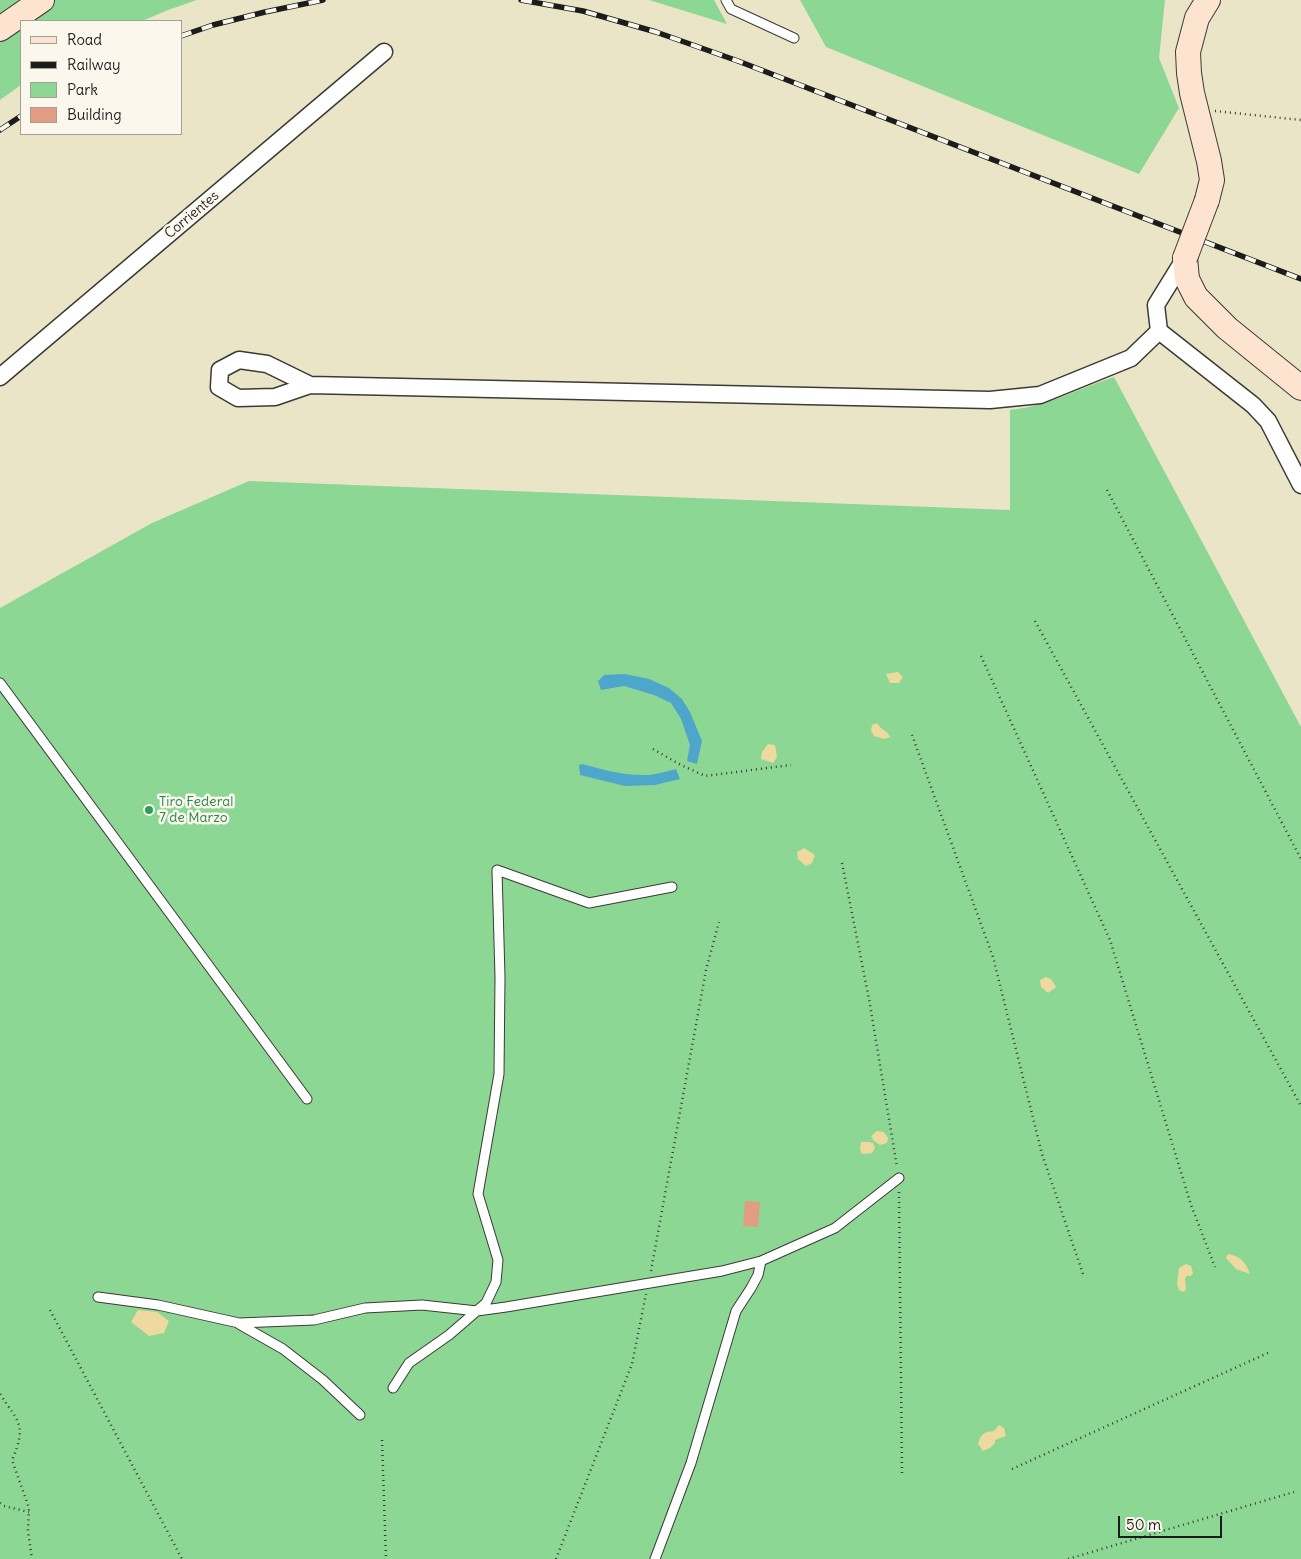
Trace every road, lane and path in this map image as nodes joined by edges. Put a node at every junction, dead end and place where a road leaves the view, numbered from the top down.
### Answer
1 (42, 0) edge
2 (726, 0) edge
3 (1208, 0) edge
4 (0, 28) edge
5 (794, 38) dead end
6 (384, 52) dead end
7 (1196, 109) junction
8 (1301, 120) edge
9 (1185, 258) junction
10 (1159, 331) junction
11 (0, 377) edge
12 (310, 385) junction
13 (1301, 388) edge
14 (1301, 485) edge
15 (1107, 490) dead end
16 (1036, 621) dead end
17 (981, 656) dead end
18 (0, 683) edge
19 (912, 735) dead end
20 (654, 748) dead end
21 (791, 765) dead end
22 (1301, 859) edge
23 (842, 863) dead end
24 (672, 887) dead end
25 (719, 922) dead end
26 (307, 1099) dead end
27 (1301, 1106) edge
28 (899, 1178) junction
29 (761, 1261) junction
30 (1215, 1266) dead end
31 (1083, 1274) dead end
32 (648, 1283) junction
33 (98, 1297) dead end
34 (50, 1310) dead end
35 (477, 1311) junction
36 (239, 1324) junction
37 (1270, 1352) dead end
38 (393, 1388) dead end
39 (0, 1394) edge
40 (360, 1415) dead end
41 (382, 1440) dead end
42 (1012, 1470) dead end
43 (902, 1473) dead end
44 (1294, 1492) dead end
45 (0, 1503) edge
46 (29, 1512) junction
47 (32, 1559) edge
48 (182, 1559) edge
49 (386, 1559) edge
50 (556, 1559) edge
51 (655, 1559) edge
52 (1068, 1559) edge

1 - 4 street
2 - 5 lane
3 - 7 street
6 - 11 street, Corrientes
7 - 8 path
7 - 9 street, bridge
9 - 10 street
9 - 13 street
10 - 12 street
10 - 14 street
12 - 12 street
15 - 22 path
16 - 27 path
17 - 30 path
18 - 26 lane
19 - 31 path
20 - 21 path
23 - 28 path
24 - 35 lane
25 - 32 path
28 - 29 lane
28 - 43 path
29 - 32 lane
29 - 51 lane
32 - 35 lane
32 - 50 path
33 - 36 lane
34 - 48 path
35 - 36 lane
35 - 38 lane
36 - 40 lane
37 - 42 path
39 - 46 path
41 - 49 path
44 - 52 path
45 - 46 path
46 - 47 path

